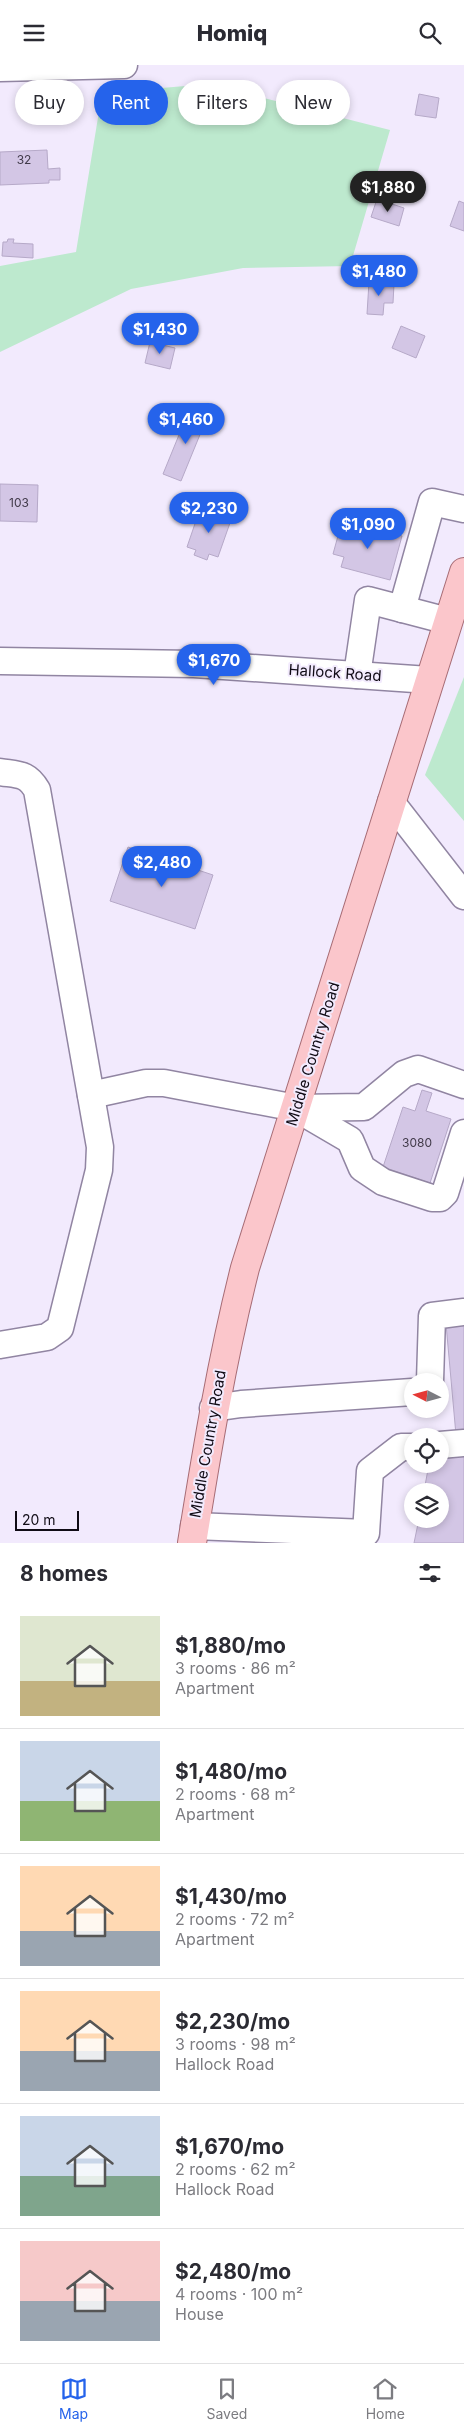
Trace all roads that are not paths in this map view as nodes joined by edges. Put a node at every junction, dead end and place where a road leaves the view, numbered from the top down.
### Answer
1 (124, 65) edge
2 (0, 68) edge
3 (464, 509) edge
4 (464, 572) edge
5 (402, 609) junction
6 (448, 621) junction
7 (0, 661) edge
8 (357, 675) junction
9 (429, 680) junction
10 (0, 773) edge
11 (391, 802) junction
12 (464, 896) edge
13 (464, 1085) edge
14 (91, 1095) junction
15 (296, 1108) junction
16 (464, 1133) edge
17 (464, 1312) edge
18 (0, 1345) edge
19 (430, 1373) edge
20 (404, 1393) edge
21 (213, 1408) junction
22 (464, 1443) edge
23 (449, 1444) edge
24 (404, 1447) edge
25 (193, 1535) edge

1 - 2 street
3 - 5 street
4 - 6 main road, Middle Country Road
5 - 6 street
5 - 8 street
6 - 9 main road, Middle Country Road
7 - 8 street, Hallock Road
8 - 9 street, Hallock Road
9 - 11 main road, Middle Country Road
10 - 14 street
11 - 12 street
11 - 15 main road, Middle Country Road
13 - 15 street
14 - 15 street
14 - 18 street
15 - 16 street
15 - 21 main road, Middle Country Road
17 - 19 street
20 - 21 street
21 - 25 main road, Middle Country Road
22 - 23 street
24 - 25 street

